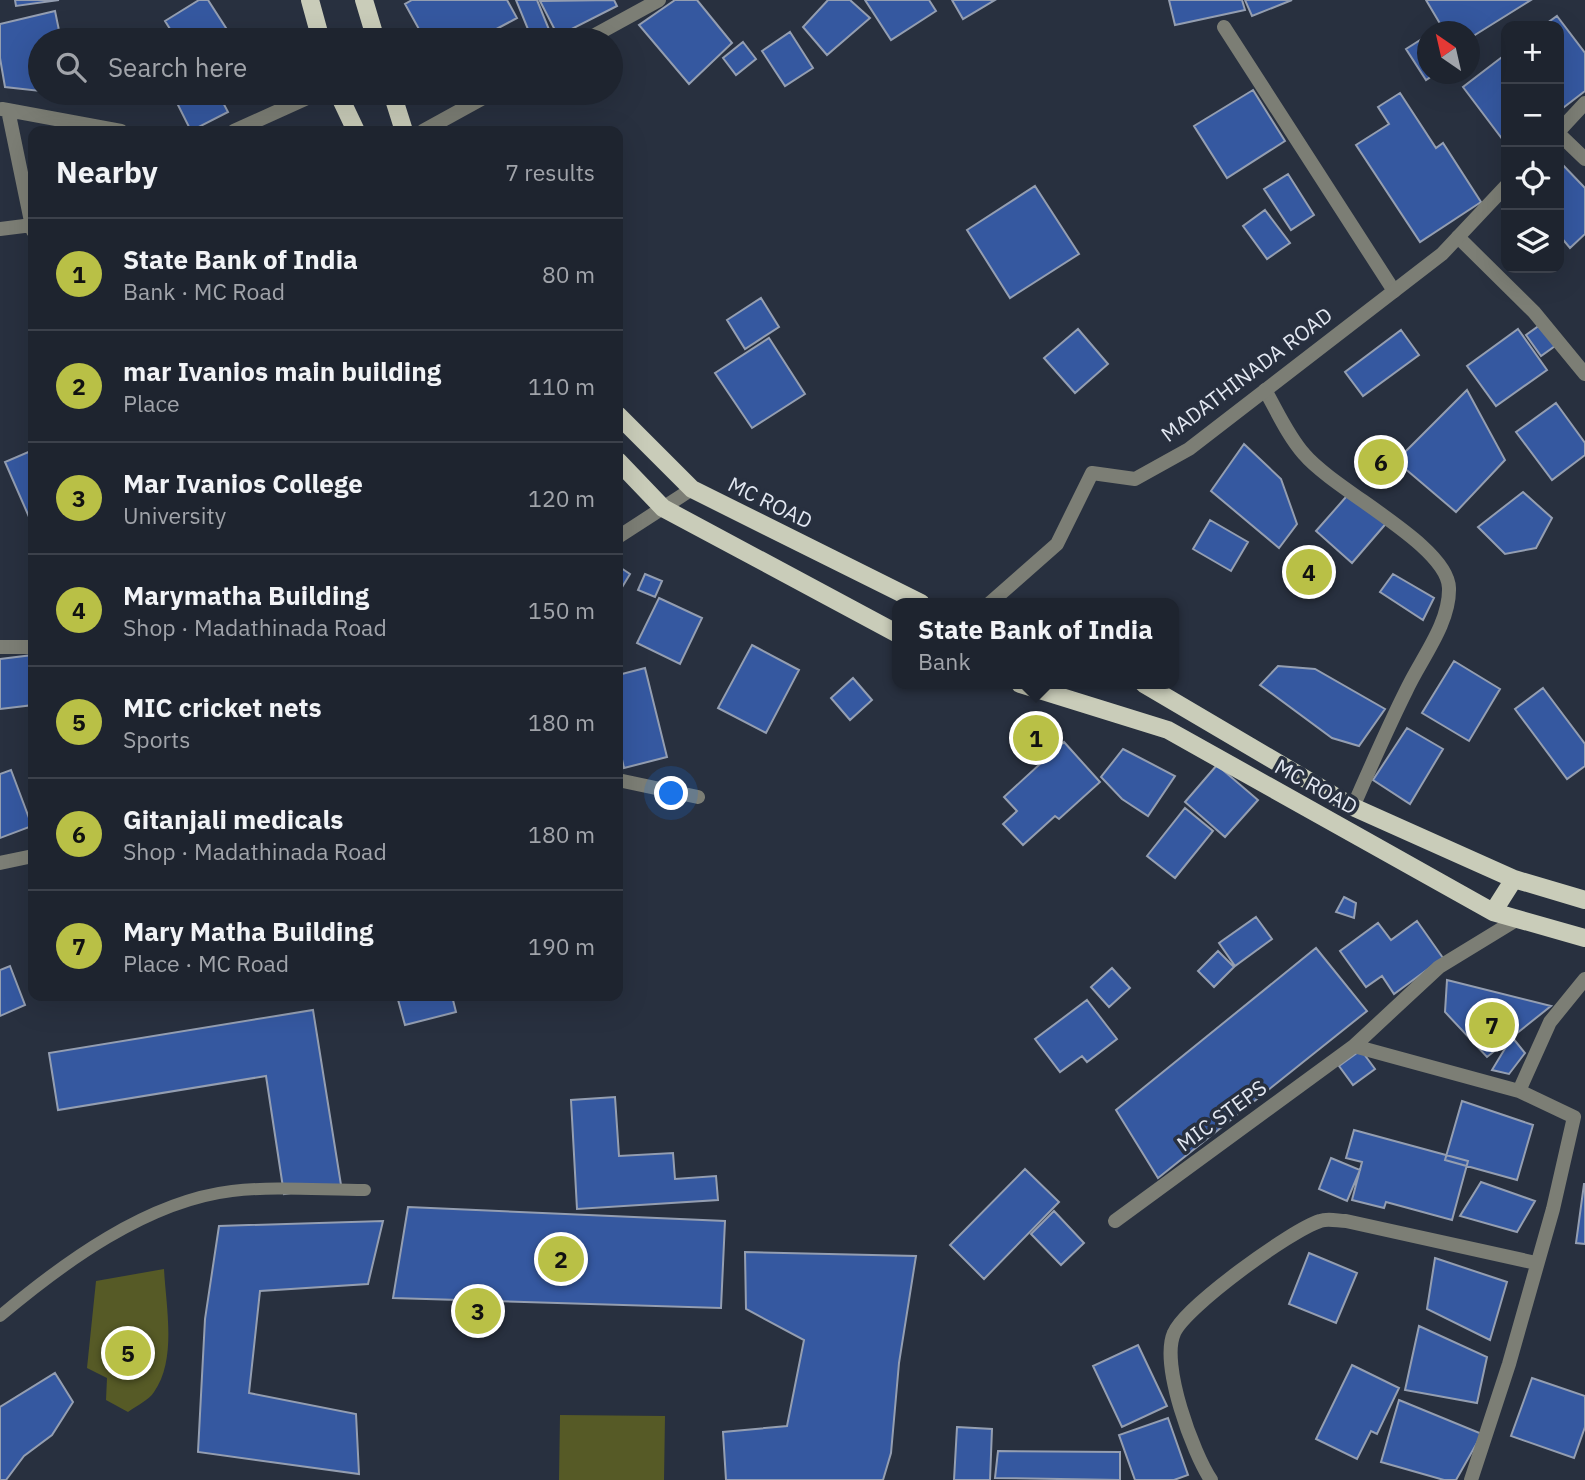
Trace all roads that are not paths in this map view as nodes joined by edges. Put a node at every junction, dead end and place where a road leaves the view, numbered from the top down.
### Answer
1 (310, 0) edge
2 (364, 0) edge
3 (659, 0) edge
4 (1224, 27) dead end
5 (318, 28) edge
6 (372, 28) edge
7 (608, 28) edge
8 (1585, 103) edge
9 (291, 105) edge
10 (344, 105) edge
11 (396, 105) edge
12 (470, 105) edge
13 (4, 109) edge
14 (94, 126) edge
15 (245, 126) edge
16 (354, 126) edge
17 (402, 126) edge
18 (432, 126) edge
19 (1564, 126) edge
20 (1564, 137) edge
21 (1585, 159) edge
22 (1501, 191) edge
23 (28, 207) edge
24 (28, 228) edge
25 (0, 229) edge
26 (1458, 237) junction
27 (1394, 290) junction
28 (1585, 374) edge
29 (1265, 390) junction
30 (623, 420) edge
31 (623, 466) edge
32 (692, 489) junction
33 (663, 508) junction
34 (623, 534) edge
35 (911, 598) edge
36 (996, 598) edge
37 (892, 631) edge
38 (0, 647) edge
39 (28, 647) edge
40 (1036, 689) edge
41 (1152, 689) edge
42 (623, 781) edge
43 (698, 797) dead end
44 (1353, 807) junction
45 (28, 857) edge
46 (0, 863) edge
47 (1514, 880) junction
48 (1585, 900) edge
49 (1493, 912) junction
50 (1516, 920) junction
51 (1585, 938) edge
52 (1585, 979) edge
53 (1354, 1046) junction
54 (1520, 1091) junction
55 (365, 1190) dead end
56 (1115, 1221) dead end
57 (1536, 1263) junction
58 (0, 1316) edge
59 (1211, 1480) edge
60 (1471, 1480) edge

1 - 5 main road
2 - 6 main road
3 - 7 street
4 - 27 street
8 - 19 street
9 - 15 street
10 - 16 main road
11 - 17 main road
12 - 18 street
13 - 14 street
13 - 23 street
20 - 21 street
22 - 26 street, MADATHINADA ROAD
24 - 25 street
26 - 27 street, MADATHINADA ROAD
26 - 28 street
27 - 29 street, MADATHINADA ROAD
29 - 36 street, MADATHINADA ROAD
29 - 44 street
30 - 32 main road, MC ROAD
31 - 33 main road
32 - 33 street
32 - 35 main road, MC ROAD
33 - 34 street
33 - 37 main road
38 - 39 street
40 - 49 main road, MC ROAD
41 - 44 main road, MC ROAD
42 - 43 street
44 - 47 main road, MC ROAD
45 - 46 street
47 - 48 main road, MC ROAD
47 - 49 main road
49 - 50 main road, MC ROAD
50 - 51 main road, MC ROAD
50 - 53 street, MIC STEPS
52 - 54 street
53 - 54 street
53 - 56 street, MIC STEPS
54 - 57 street
55 - 58 lane
57 - 59 street
57 - 60 street

